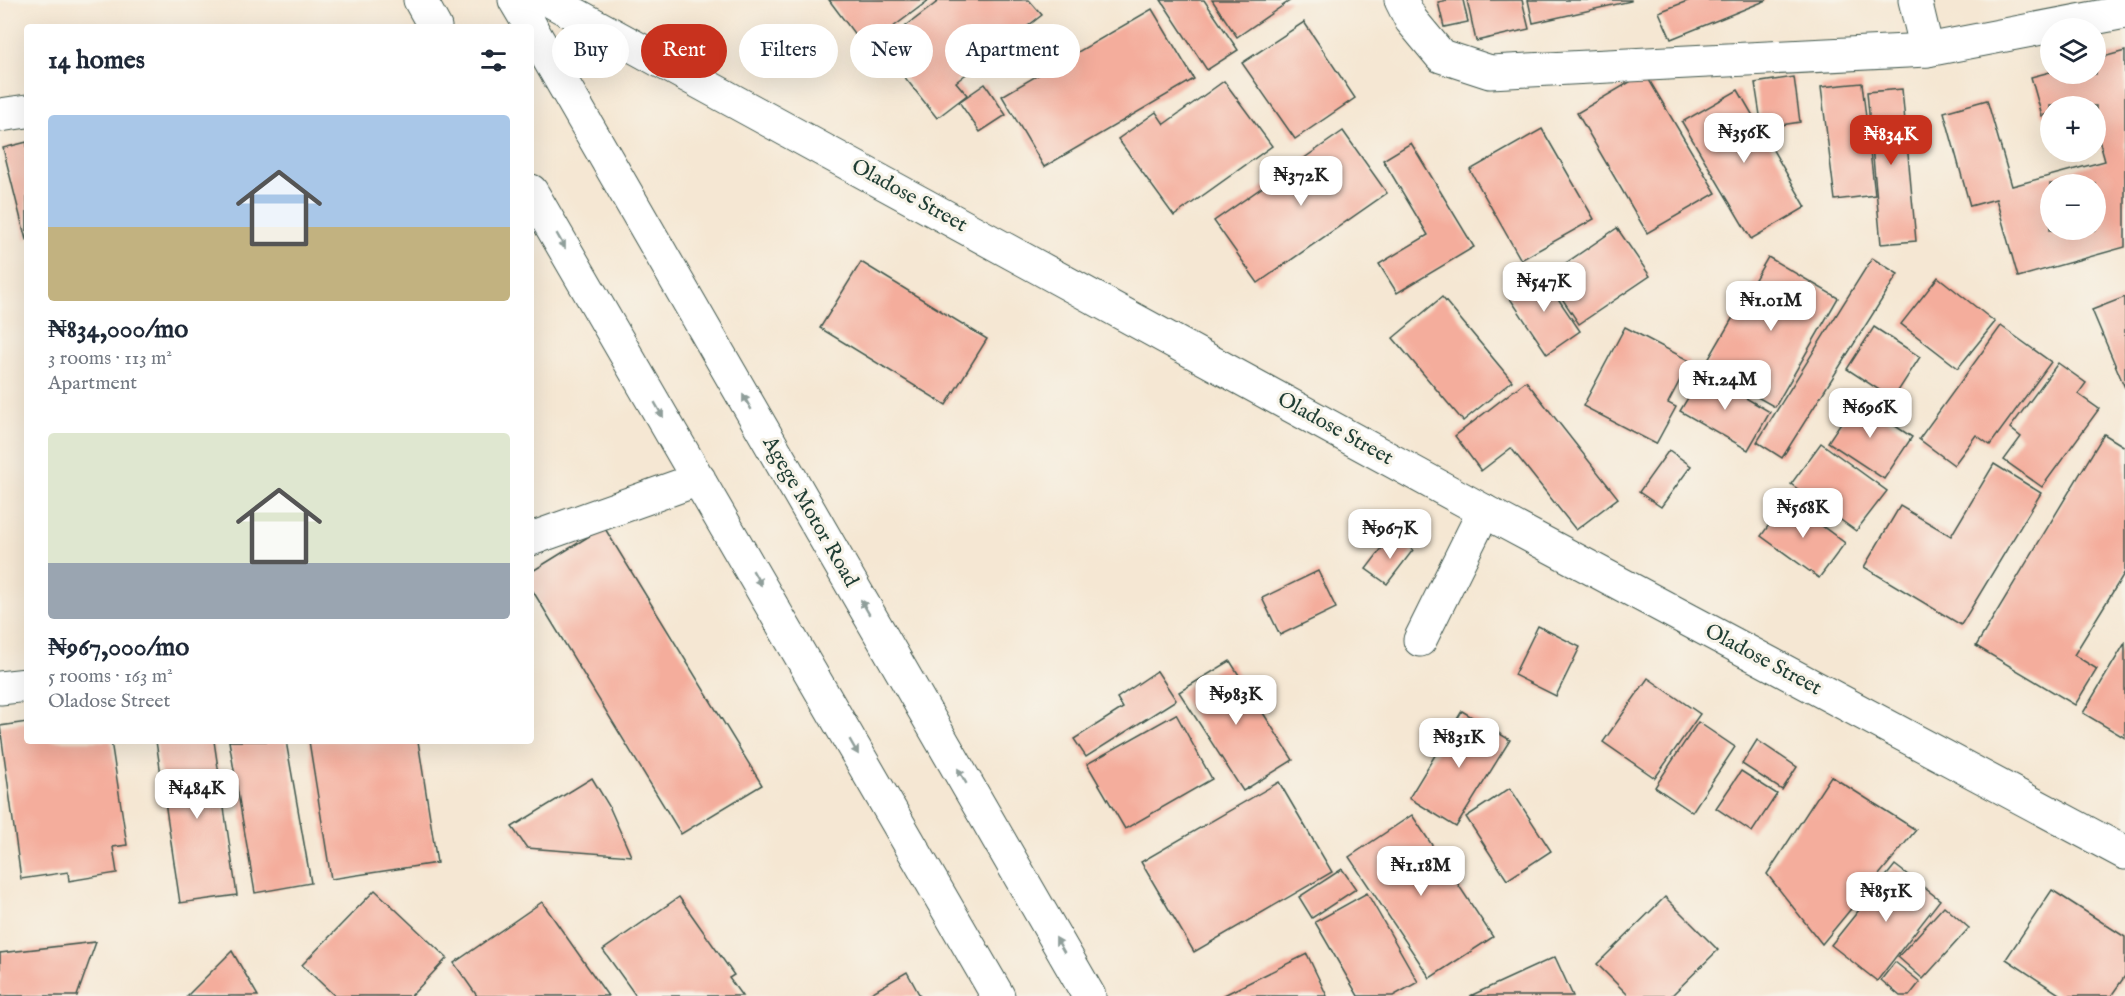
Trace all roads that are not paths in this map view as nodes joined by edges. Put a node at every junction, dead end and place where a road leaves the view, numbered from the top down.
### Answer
1 (420, 0) edge
2 (515, 0) edge
3 (549, 0) edge
4 (1401, 0) edge
5 (1915, 0) edge
6 (2125, 12) edge
7 (433, 24) edge
8 (529, 24) edge
9 (534, 32) edge
10 (1927, 50) junction
11 (24, 111) edge
12 (0, 115) edge
13 (534, 196) edge
14 (699, 479) junction
15 (1484, 510) junction
16 (534, 539) edge
17 (1420, 640) dead end
18 (24, 685) edge
19 (0, 688) edge
20 (2125, 853) edge
21 (998, 996) edge
22 (1089, 996) edge

1 - 7 street
2 - 8 street, Agege Motor Road
3 - 15 street, Oladose Street
4 - 10 street
5 - 10 street
6 - 10 street
22 -> 9 street, Agege Motor Road
11 - 12 street
13 -> 14 street
14 - 16 street
14 -> 21 street
15 - 17 street
15 - 20 street, Oladose Street
18 - 19 street

